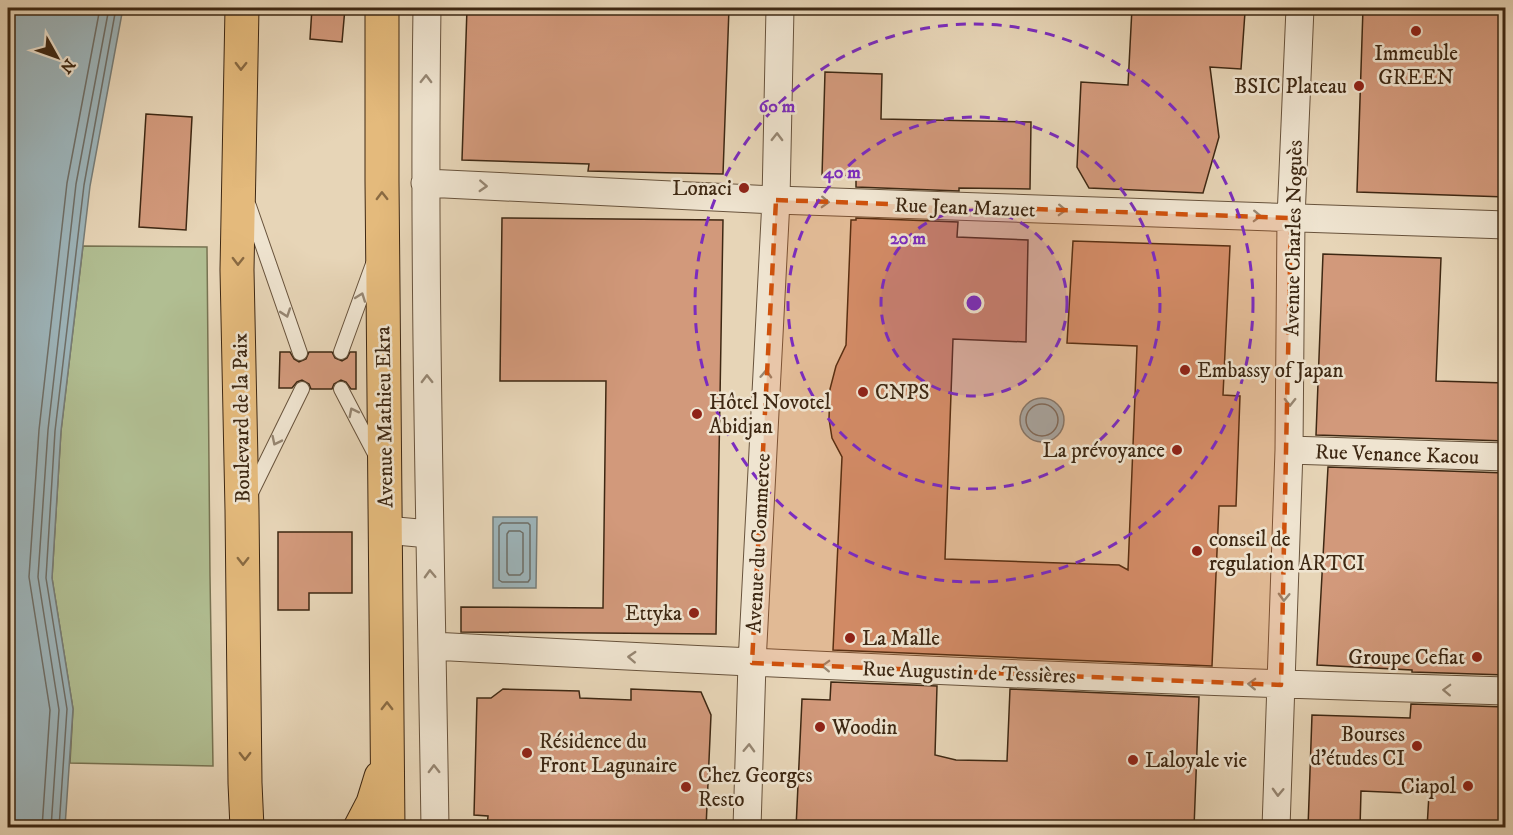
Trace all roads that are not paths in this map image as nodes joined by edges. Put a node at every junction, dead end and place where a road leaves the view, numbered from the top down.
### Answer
1 (242, 8) edge
2 (382, 8) edge
3 (427, 8) edge
4 (780, 8) edge
5 (1300, 8) edge
6 (381, 121) junction
7 (425, 124) junction
8 (239, 179) junction
9 (425, 183) junction
10 (776, 200) junction
11 (1291, 218) junction
12 (1506, 225) edge
13 (382, 237) junction
14 (300, 352) dead end
15 (341, 352) dead end
16 (302, 388) dead end
17 (341, 389) dead end
18 (1289, 450) junction
19 (1506, 458) edge
20 (385, 472) junction
21 (243, 510) junction
22 (386, 530) junction
23 (429, 534) junction
24 (432, 646) junction
25 (752, 663) junction
26 (1281, 685) junction
27 (1506, 691) edge
28 (387, 756) junction
29 (248, 826) edge
30 (360, 828) edge
31 (387, 828) edge
32 (435, 828) edge
33 (747, 828) edge
34 (1276, 828) edge

1 -> 8 main road, Boulevard de la Paix
2 - 6 main road, Avenue Mathieu Ekra
7 -> 3 street
10 -> 4 street, Avenue du Commerce
5 - 11 street, Avenue Charles Noguès
6 - 7 street
13 -> 6 main road, Avenue Mathieu Ekra
7 - 9 street
8 -> 14 lane
8 -> 21 main road, Boulevard de la Paix
9 -> 10 street, Rue Jean Mazuet
23 -> 9 street
10 -> 11 street, Rue Jean Mazuet
25 -> 10 street, Avenue du Commerce
11 - 12 street, Rue Jean Mazuet
11 -> 18 street, Avenue Charles Noguès
15 -> 13 lane
13 - 20 main road, Avenue Mathieu Ekra
16 -> 21 lane
20 -> 17 lane
18 - 19 street, Rue Venance Kacou
18 -> 26 street, Avenue Charles Noguès
20 - 22 main road, Avenue Mathieu Ekra
21 -> 29 main road, Boulevard de la Paix
22 - 23 street
28 -> 22 main road, Avenue Mathieu Ekra
24 -> 23 street
25 -> 24 street, Rue Augustin de Tessières
32 -> 24 street
26 -> 25 street, Rue Augustin de Tessières
33 -> 25 street, Avenue du Commerce
27 -> 26 street, Rue Augustin de Tessières
26 -> 34 street, Avenue Charles Noguès
28 - 30 main road
28 - 31 main road, Avenue Mathieu Ekra

